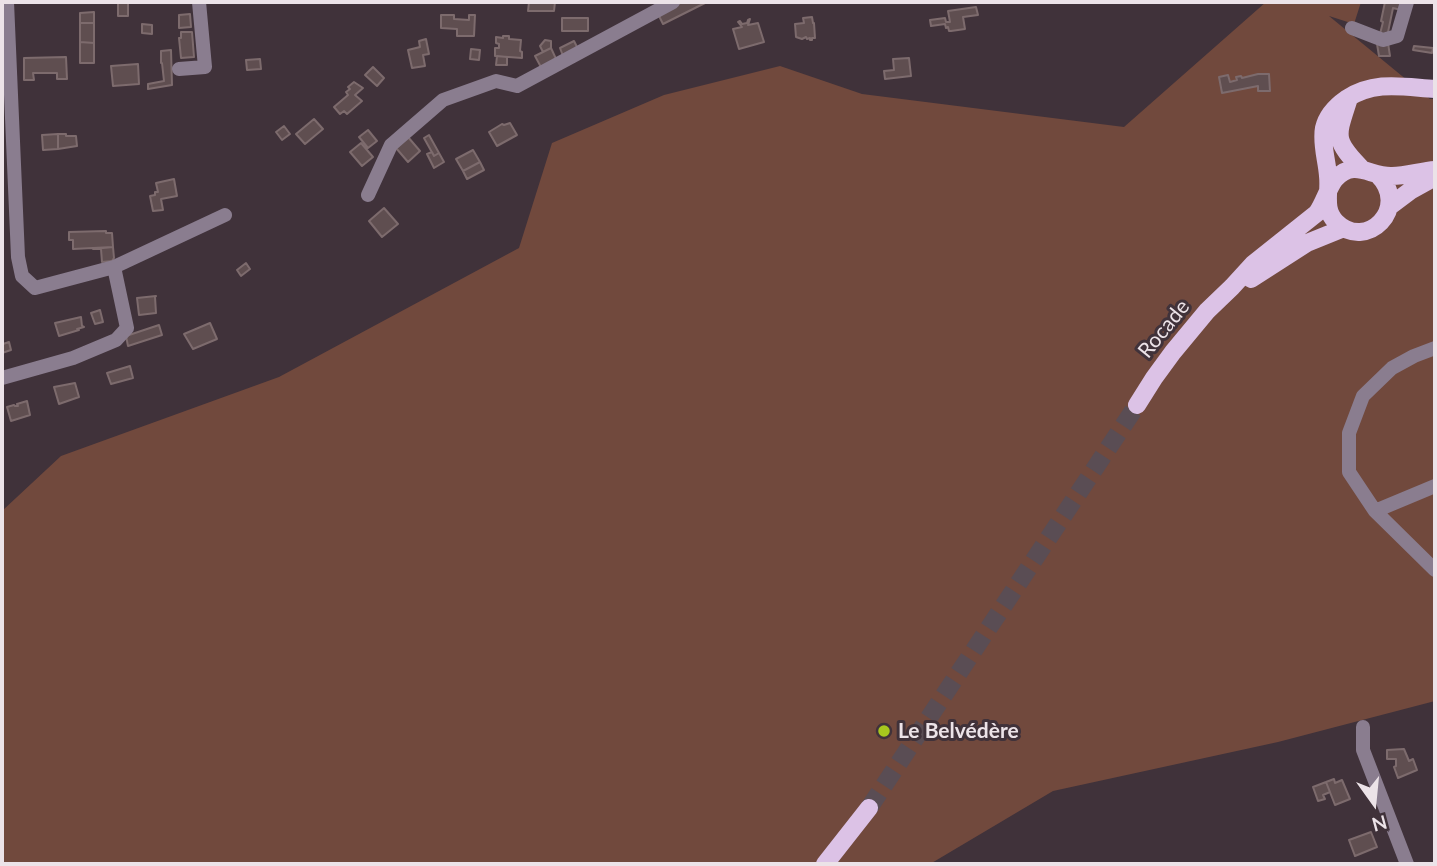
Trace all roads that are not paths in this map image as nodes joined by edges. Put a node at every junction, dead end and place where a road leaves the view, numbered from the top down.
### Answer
1 (7, 2) edge
2 (199, 2) edge
3 (673, 2) edge
4 (1407, 2) edge
5 (1352, 28) dead end
6 (179, 69) dead end
7 (1435, 89) edge
8 (1349, 97) junction
9 (1435, 170) edge
10 (1370, 172) junction
11 (1435, 177) edge
12 (1328, 194) junction
13 (368, 195) dead end
14 (1390, 206) junction
15 (225, 215) dead end
16 (1344, 228) junction
17 (114, 267) junction
18 (1232, 287) junction
19 (1435, 348) edge
20 (2, 378) edge
21 (1137, 405) tunnel mouth
22 (1435, 486) edge
23 (1375, 511) junction
24 (1435, 570) edge
25 (1363, 727) dead end
26 (869, 808) tunnel mouth
27 (825, 864) edge
28 (1407, 864) edge

1 - 17 street
2 - 6 street
3 - 13 street
4 - 5 street
7 - 8 main road
8 - 10 main road
8 - 12 main road
9 - 10 main road
10 - 12 main road
10 - 14 main road
11 - 14 main road
12 - 16 main road
12 - 18 main road, Rocade
14 - 16 main road
15 - 17 street
16 - 18 main road
17 - 20 street
18 - 21 main road, Rocade
19 - 23 street
22 - 23 street
23 - 24 street
25 - 28 street
26 - 27 main road

